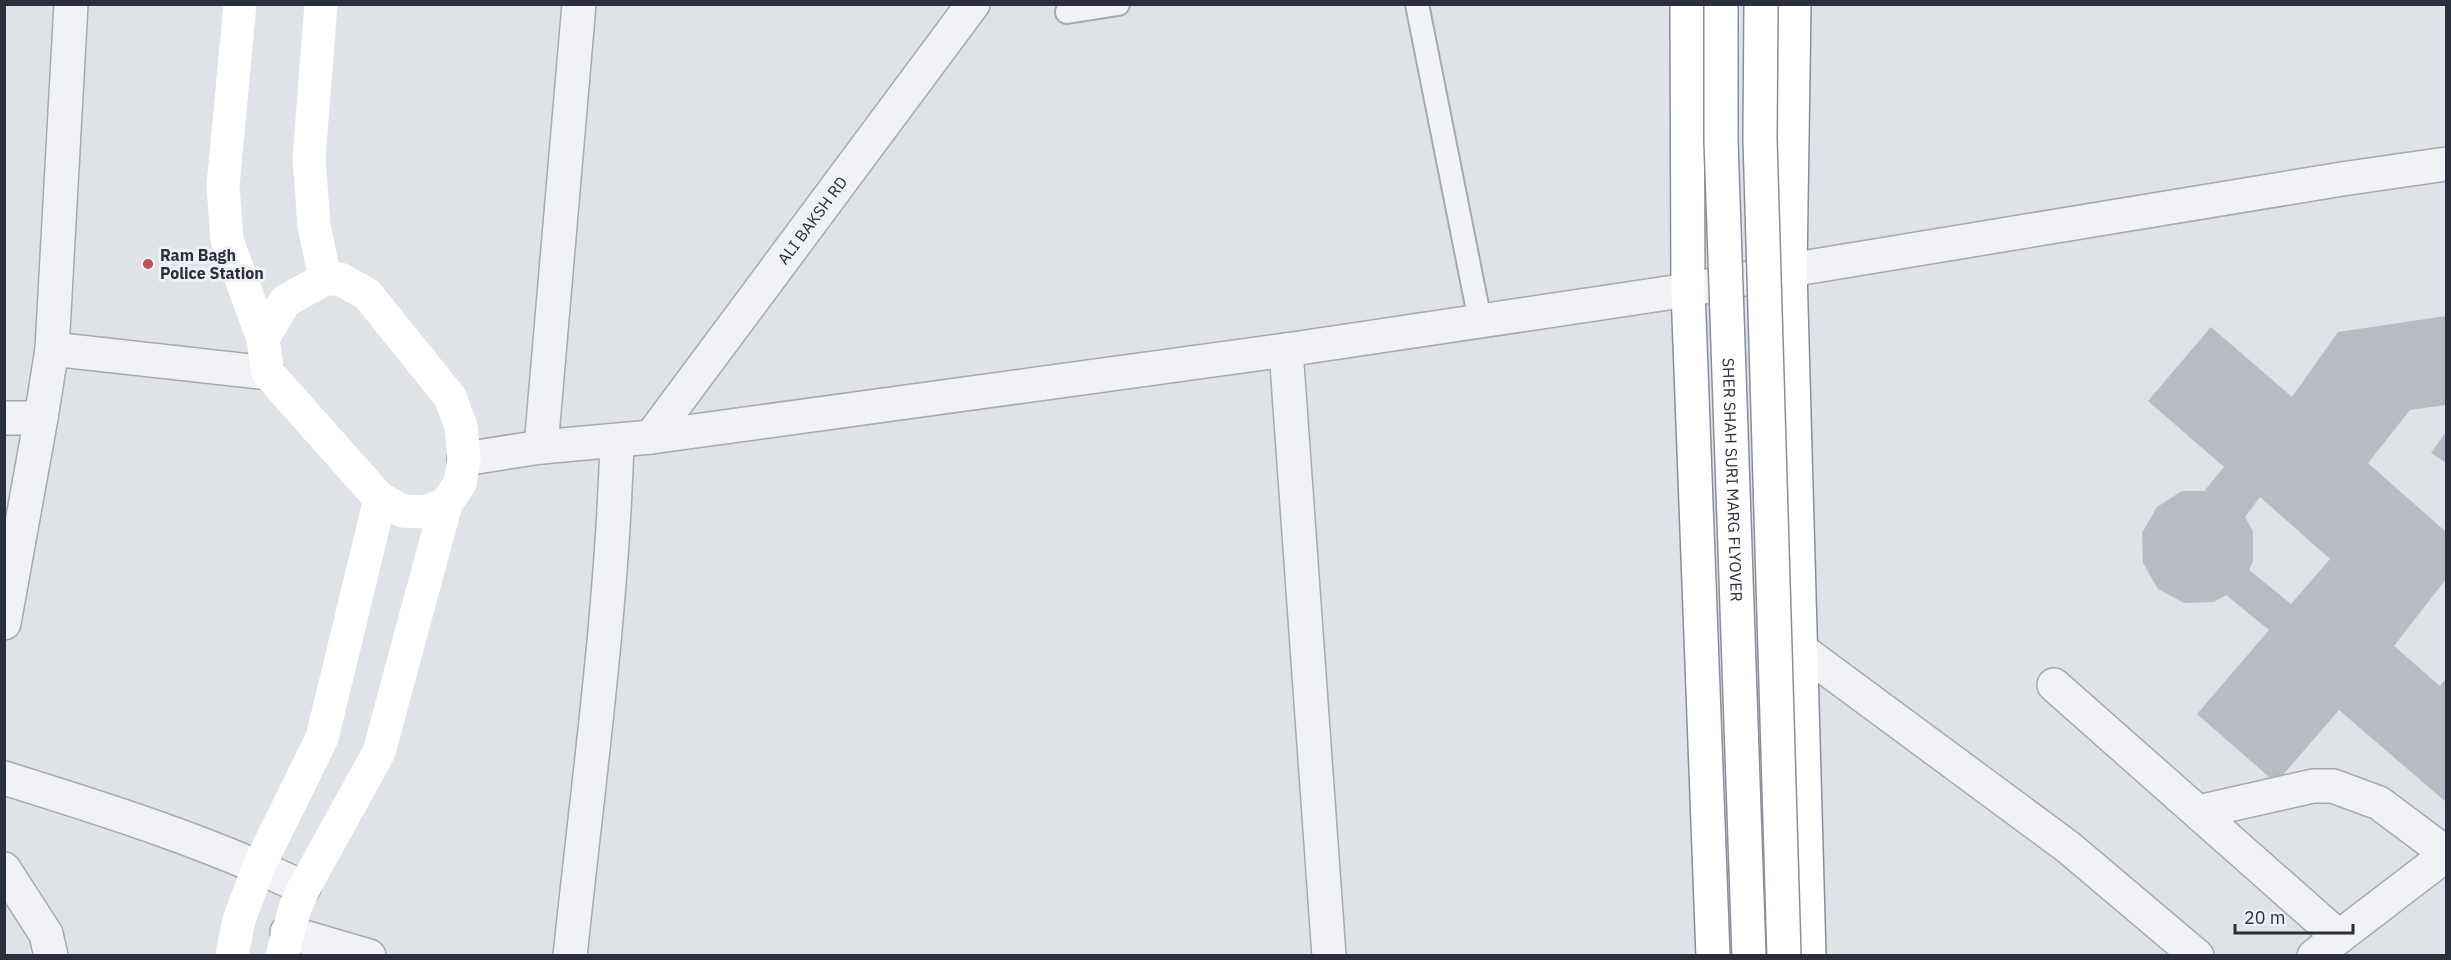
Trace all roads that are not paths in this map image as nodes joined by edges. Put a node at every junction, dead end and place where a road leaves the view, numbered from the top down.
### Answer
1 (71, 4) edge
2 (240, 4) edge
3 (321, 4) edge
4 (579, 4) edge
5 (973, 4) edge
6 (1118, 4) edge
7 (1417, 4) edge
8 (1687, 4) edge
9 (1721, 4) edge
10 (1761, 4) edge
11 (1794, 4) edge
12 (1067, 12) dead end
13 (2446, 164) edge
14 (1790, 270) junction
15 (325, 279) junction
16 (1688, 290) junction
17 (1479, 321) junction
18 (263, 339) junction
19 (51, 349) junction
20 (1286, 350) junction
21 (268, 372) junction
22 (4, 418) edge
23 (41, 418) junction
24 (651, 437) junction
25 (617, 441) junction
26 (541, 447) junction
27 (464, 459) junction
28 (380, 499) junction
29 (446, 504) junction
30 (4, 623) edge
31 (1800, 649) junction
32 (2054, 685) dead end
33 (4, 778) edge
34 (2198, 812) junction
35 (2446, 854) edge
36 (259, 866) junction
37 (4, 869) edge
38 (304, 888) junction
39 (284, 944) edge
40 (2327, 946) edge
41 (51, 956) edge
42 (232, 956) edge
43 (369, 956) edge
44 (570, 956) edge
45 (1329, 956) edge
46 (1713, 956) edge
47 (1749, 956) edge
48 (1784, 956) edge
49 (1809, 956) edge
50 (2197, 956) edge

1 - 19 street
2 - 18 main road
3 - 15 main road
4 - 26 street
5 - 24 street, ALI BAKSH RD
6 - 12 lane
7 - 17 lane
8 - 16 main road
9 - 47 main road, SHER SHAH SURI MARG FLYOVER, bridge
10 - 48 main road, bridge
11 - 14 main road
13 - 14 street
14 - 16 street
14 - 31 main road
15 - 18 main road
15 - 27 main road
16 - 17 street
16 - 46 main road
17 - 20 street
18 - 21 main road
19 - 21 street
19 - 23 street
20 - 24 street
20 - 45 street
21 - 28 main road
22 - 23 street
23 - 30 street
24 - 25 street
25 - 26 street
25 - 44 street
26 - 27 street
27 - 29 main road
28 - 29 main road
28 - 36 main road
29 - 38 main road
31 - 49 main road
31 - 50 street
32 - 34 street
33 - 36 street
34 - 35 street
34 - 40 street
35 - 40 street
36 - 38 street
36 - 42 main road
37 - 41 street
38 - 39 main road
39 - 43 street

